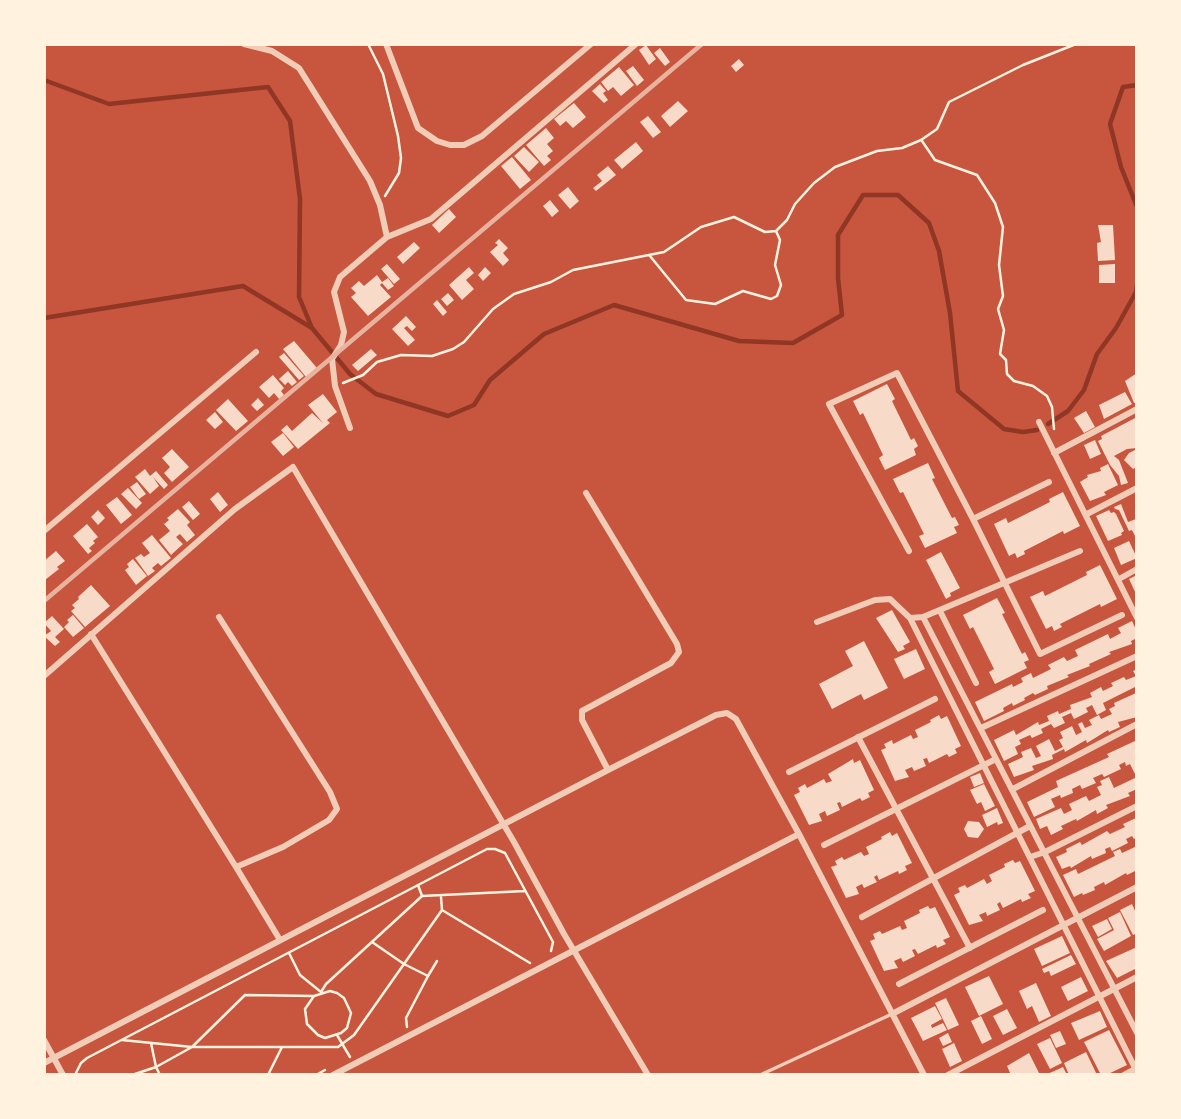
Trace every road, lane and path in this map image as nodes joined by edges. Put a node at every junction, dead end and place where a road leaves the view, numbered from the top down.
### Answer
1 (244, 44) edge
2 (369, 44) edge
3 (386, 44) edge
4 (591, 44) edge
5 (636, 44) edge
6 (1076, 44) edge
7 (921, 140) junction
8 (380, 205) junction
9 (776, 231) junction
10 (387, 237) junction
11 (650, 256) junction
12 (256, 352) dead end
13 (335, 386) junction
14 (1137, 409) edge
15 (1039, 422) dead end
16 (350, 428) dead end
17 (1054, 453) junction
18 (1049, 482) dead end
19 (1137, 488) edge
20 (586, 493) dead end
21 (1087, 514) junction
22 (973, 519) junction
23 (44, 531) edge
24 (909, 551) dead end
25 (1080, 551) dead end
26 (1137, 569) edge
27 (1119, 579) junction
28 (1005, 582) junction
29 (940, 611) junction
30 (1122, 615) dead end
31 (219, 617) dead end
32 (923, 617) junction
33 (910, 618) junction
34 (1137, 618) edge
35 (817, 622) dead end
36 (91, 634) junction
37 (1137, 656) edge
38 (44, 676) edge
39 (976, 683) dead end
40 (935, 699) dead end
41 (1137, 724) edge
42 (981, 728) junction
43 (858, 737) junction
44 (996, 759) junction
45 (983, 765) junction
46 (608, 770) junction
47 (789, 772) dead end
48 (1013, 789) junction
49 (1137, 806) edge
50 (896, 810) junction
51 (503, 824) junction
52 (1030, 825) junction
53 (1018, 832) junction
54 (799, 834) junction
55 (824, 845) dead end
56 (1045, 852) junction
57 (1030, 857) junction
58 (236, 867) junction
59 (934, 879) junction
60 (418, 885) junction
61 (1137, 887) edge
62 (525, 891) junction
63 (422, 896) junction
64 (441, 897) junction
65 (442, 910) junction
66 (1043, 910) dead end
67 (862, 917) dead end
68 (1077, 918) junction
69 (1063, 925) junction
70 (280, 940) junction
71 (372, 942) junction
72 (970, 948) junction
73 (573, 950) junction
74 (289, 953) junction
75 (437, 961) dead end
76 (530, 963) dead end
77 (404, 964) junction
78 (543, 967) junction
79 (428, 976) junction
80 (1137, 977) edge
81 (899, 984) dead end
82 (1114, 989) junction
83 (321, 992) junction
84 (1100, 995) junction
85 (314, 996) junction
86 (892, 1014) junction
87 (407, 1028) dead end
88 (1137, 1033) edge
89 (337, 1035) junction
90 (44, 1040) edge
91 (122, 1040) junction
92 (151, 1043) junction
93 (342, 1044) junction
94 (192, 1047) junction
95 (282, 1047) junction
96 (53, 1057) junction
97 (350, 1057) dead end
98 (44, 1063) edge
99 (156, 1067) junction
100 (1137, 1070) edge
101 (63, 1075) edge
102 (75, 1075) edge
103 (132, 1075) edge
104 (160, 1075) edge
105 (268, 1075) edge
106 (332, 1075) edge
107 (648, 1075) edge
108 (760, 1075) edge
109 (924, 1075) edge
110 (948, 1075) edge
111 (1124, 1075) edge

1 - 8 street
2 - 8 path
3 - 4 street
5 - 10 street
6 - 7 path
7 - 9 path
7 - 17 path
8 - 10 street
9 - 11 path
9 - 11 path
10 - 13 street
11 - 13 path
12 - 23 street
13 - 16 street
14 - 17 street
15 - 17 street
17 - 21 street
18 - 22 street
19 - 21 street
20 - 46 street
21 - 27 street
22 - 24 street
22 - 28 street
25 - 28 street
26 - 27 street
27 - 34 street
28 - 29 street
28 - 30 street
29 - 32 street
29 - 39 street
31 - 58 street
32 - 33 street
32 - 42 street
33 - 35 street
33 - 45 street
36 - 38 street
36 - 51 street
36 - 58 street
37 - 42 street
40 - 43 street
41 - 48 street
42 - 44 street
43 - 47 street
43 - 50 street
44 - 45 street
44 - 48 street
45 - 50 street
45 - 53 street
46 - 51 street
46 - 54 street
48 - 52 street
49 - 56 street
50 - 55 street
50 - 59 street
51 - 70 street
51 - 73 street
52 - 53 street
52 - 56 street
53 - 57 street
53 - 59 street
54 - 73 street
54 - 86 street
56 - 57 street
56 - 68 street
57 - 69 street
58 - 70 street
59 - 67 street
59 - 72 street
60 - 62 path
60 - 63 path
60 - 74 path
61 - 68 street
62 - 64 path
62 - 78 path
63 - 64 path
63 - 71 path
64 - 65 path
65 - 76 path
65 - 77 path
66 - 72 street
68 - 69 street
68 - 82 street
69 - 84 street
69 - 86 street
70 - 96 street
71 - 77 path
71 - 83 path
72 - 81 street
73 - 78 street
73 - 107 street
74 - 83 path
74 - 91 path
75 - 79 path
77 - 79 path
77 - 93 path
78 - 106 street
79 - 87 path
80 - 82 street
82 - 84 street
82 - 88 street
83 - 85 path
83 - 89 path
84 - 100 street
84 - 110 street
85 - 89 path
85 - 94 path
86 - 108 lane
86 - 109 street
89 - 93 path
90 - 96 street
91 - 92 path
91 - 102 path
92 - 94 path
92 - 99 path
93 - 95 path
93 - 97 path
94 - 95 path
94 - 99 path
95 - 105 path
96 - 98 street
96 - 101 street
99 - 103 path
99 - 104 path
100 - 111 street

